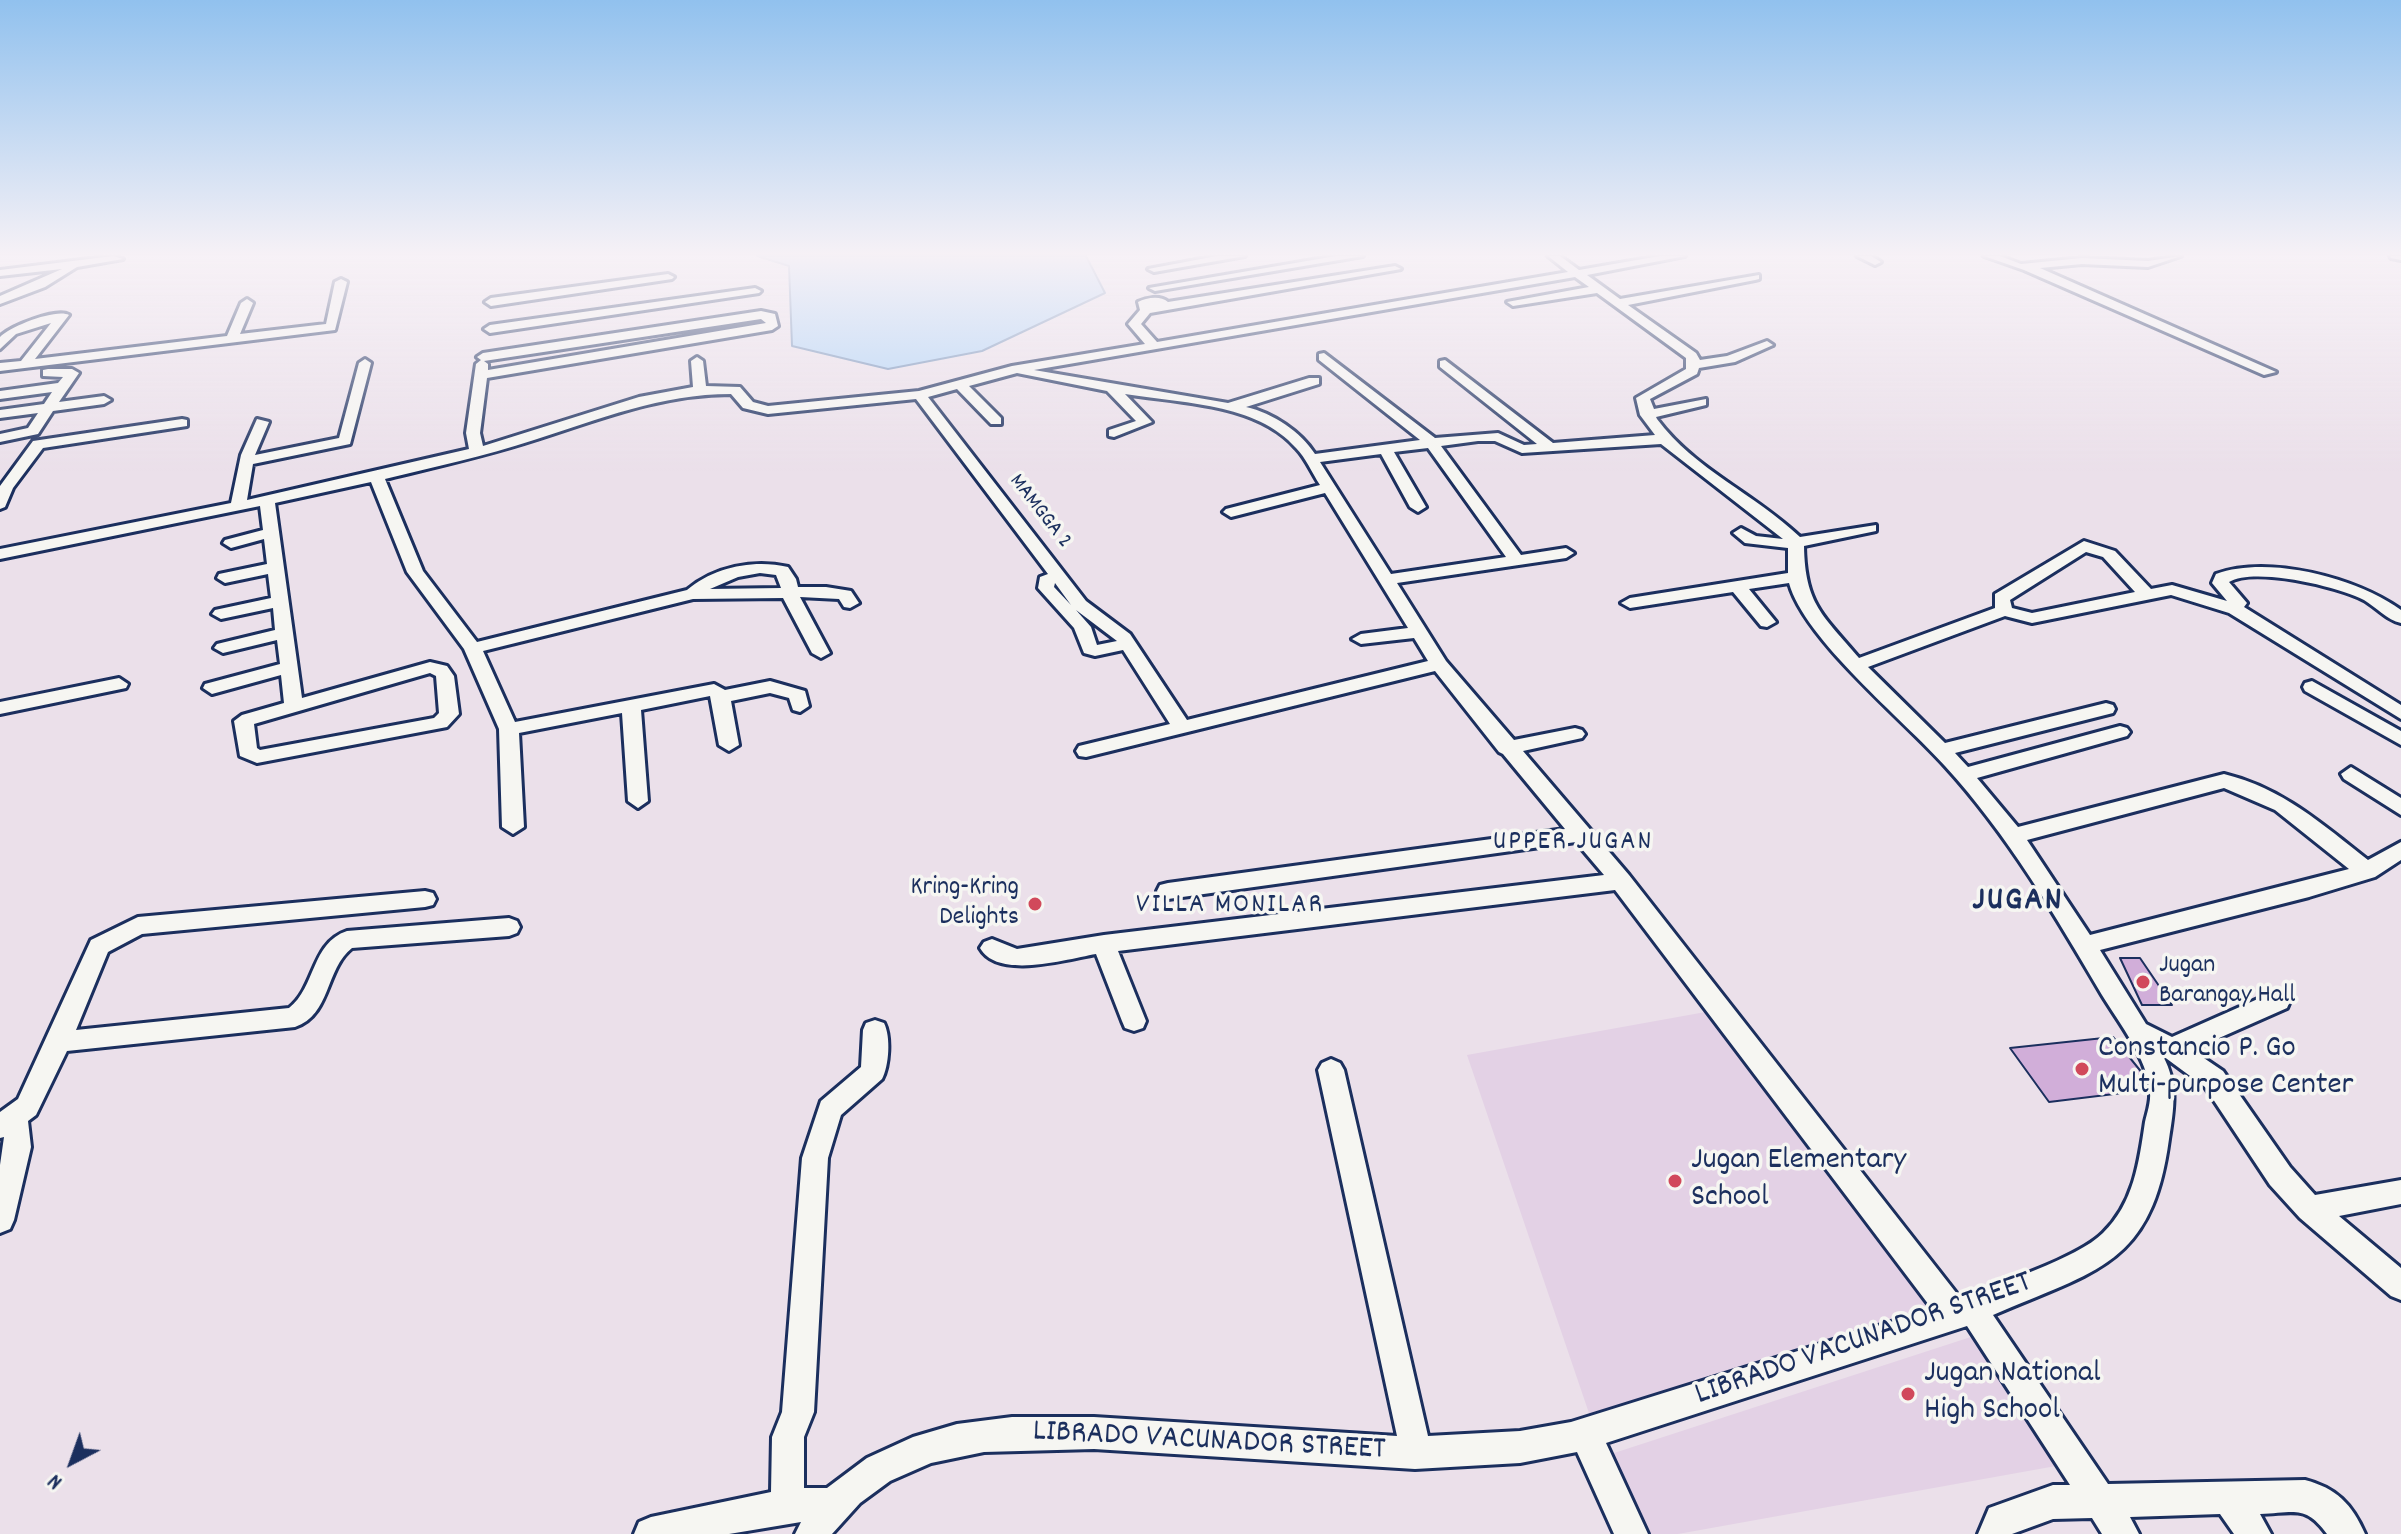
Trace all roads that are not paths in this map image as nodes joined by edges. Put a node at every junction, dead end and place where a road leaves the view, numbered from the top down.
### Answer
1 (23, 328) edge
2 (53, 328) edge
3 (236, 328) edge
4 (326, 328) edge
5 (500, 328) edge
6 (678, 328) edge
7 (763, 328) edge
8 (1137, 328) edge
9 (1278, 328) edge
10 (1653, 328) edge
11 (2167, 328) edge
12 (490, 329) joint
13 (232, 338) junction
14 (0, 345) edge
15 (1767, 345) dead end
16 (1154, 346) junction
17 (483, 357) junction
18 (1324, 357) dead end
19 (697, 361) dead end
20 (365, 363) dead end
21 (1445, 364) dead end
22 (24, 365) junction
23 (1694, 365) junction
24 (0, 367) edge
25 (1012, 370) junction
26 (2269, 372) dead end
27 (481, 375) junction
28 (0, 379) edge
29 (1314, 381) dead end
30 (960, 384) junction
31 (62, 387) junction
32 (1112, 388) junction
33 (700, 390) junction
34 (0, 395) edge
35 (920, 395) junction
36 (104, 400) dead end
37 (1701, 402) dead end
38 (49, 407) junction
39 (1231, 407) junction
40 (0, 414) edge
41 (1647, 415) junction
42 (996, 421) dead end
43 (262, 422) dead end
44 (182, 423) dead end
45 (1114, 433) dead end
46 (0, 438) edge
47 (1665, 439) junction
48 (1433, 445) junction
49 (1550, 447) junction
50 (477, 451) junction
51 (1386, 451) junction
52 (1313, 459) junction
53 (249, 461) junction
54 (376, 475) junction
55 (1331, 487) junction
56 (267, 499) junction
57 (0, 504) edge
58 (238, 506) junction
59 (1418, 507) dead end
60 (1231, 512) dead end
61 (1870, 528) dead end
62 (271, 533) junction
63 (1741, 533) dead end
64 (1796, 542) junction
65 (231, 543) dead end
66 (1566, 553) dead end
67 (0, 554) edge
68 (1517, 561) junction
69 (276, 567) junction
70 (1057, 576) junction
71 (1796, 577) junction
72 (225, 578) dead end
73 (1384, 580) junction
74 (1736, 585) junction
75 (693, 594) junction
76 (790, 594) junction
77 (2148, 596) junction
78 (280, 601) junction
79 (850, 603) dead end
80 (1630, 603) dead end
81 (2235, 609) junction
82 (2004, 611) junction
83 (221, 614) dead end
84 (2401, 618) edge
85 (1767, 622) dead end
86 (1417, 632) junction
87 (284, 633) junction
88 (1361, 639) dead end
89 (1127, 644) junction
90 (223, 648) dead end
91 (473, 648) junction
92 (821, 653) dead end
93 (1439, 664) junction
94 (1856, 665) junction
95 (289, 667) junction
96 (119, 684) dead end
97 (2312, 687) dead end
98 (212, 688) dead end
99 (721, 697) junction
100 (294, 705) junction
101 (800, 706) dead end
102 (631, 707) junction
103 (0, 708) edge
104 (2106, 709) dead end
105 (2401, 713) edge
106 (1182, 728) junction
107 (509, 729) junction
108 (2120, 732) dead end
109 (1575, 734) dead end
110 (2401, 739) edge
111 (729, 745) dead end
112 (1506, 748) junction
113 (1941, 750) junction
114 (1086, 751) dead end
115 (2351, 774) dead end
116 (1964, 775) junction
117 (638, 801) dead end
118 (2401, 808) edge
119 (513, 827) dead end
120 (1581, 834) junction
121 (2013, 836) junction
122 (2401, 850) edge
123 (2367, 871) junction
124 (1621, 881) junction
125 (1168, 891) dead end
126 (425, 899) dead end
127 (509, 927) dead end
128 (1104, 944) junction
129 (2085, 945) junction
130 (992, 948) dead end
131 (2278, 1001) dead end
132 (1134, 1021) dead end
133 (875, 1030) dead end
134 (2137, 1031) junction
135 (59, 1042) junction
136 (2171, 1048) junction
137 (1331, 1070) dead end
138 (8, 1122) edge
139 (2401, 1192) edge
140 (2310, 1209) junction
141 (0, 1220) edge
142 (2401, 1286) edge
143 (1964, 1313) junction
144 (1585, 1434) junction
145 (1416, 1452) junction
146 (2227, 1497) junction
147 (2101, 1499) junction
148 (787, 1505) junction
149 (832, 1505) junction
150 (651, 1534) edge
151 (812, 1534) edge
152 (1631, 1534) edge
153 (1995, 1534) edge
154 (2122, 1534) edge
155 (2254, 1534) edge
156 (2348, 1534) edge

1 - 14 street
2 - 22 street
3 - 13 street
4 - 13 street
5 - 12 street
6 - 17 street
7 - 27 street
8 - 16 street
9 - 16 street
10 - 23 street
11 - 26 street
12 - 17 street
13 - 22 street
15 - 23 street
16 - 25 street
17 - 27 street
18 - 48 street
19 - 33 street
20 - 53 street
21 - 49 street
22 - 24 street
23 - 41 street
25 - 30 street
25 - 32 street
27 - 50 street
28 - 31 street
29 - 39 street
30 - 35 street
30 - 42 street
31 - 34 street
31 - 38 street
32 - 39 street
32 - 45 street
33 - 35 street
33 - 50 street
35 - 70 street, MAMGGA 2
36 - 38 street
37 - 41 street
38 - 40 street
38 - 46 street
39 - 52 street
41 - 47 street
43 - 53 street
44 - 57 street
47 - 49 street
47 - 64 street
48 - 49 street
48 - 51 street
48 - 68 street
50 - 54 street
51 - 52 street
51 - 59 street
52 - 55 street
53 - 58 street
54 - 56 street
54 - 91 street
55 - 60 street
55 - 73 street
56 - 58 street
56 - 62 street
58 - 67 street
61 - 64 street
62 - 65 street
62 - 69 street
63 - 64 street
64 - 71 street, LIBRADO VACUNADOR STREET
66 - 68 street
68 - 73 street
69 - 72 street
69 - 78 street
70 - 89 street, MAMGGA 2
70 - 89 street
71 - 74 street
71 - 94 street, LIBRADO VACUNADOR STREET
73 - 86 street
74 - 80 street
74 - 85 street
75 - 76 street
75 - 76 street
75 - 91 street
76 - 79 street
76 - 92 street
77 - 81 street
77 - 82 street
77 - 82 street
78 - 83 street
78 - 87 street
81 - 84 street
81 - 105 street
82 - 94 street
86 - 88 street
86 - 93 street
87 - 90 street
87 - 95 street
89 - 106 street, MAMGGA 2
91 - 107 street
93 - 106 street
93 - 112 street
94 - 113 street, LIBRADO VACUNADOR STREET
95 - 98 street
95 - 100 street
96 - 103 street
97 - 110 street
99 - 101 street
99 - 102 street
99 - 111 street
100 - 100 street
102 - 107 street
102 - 117 street
104 - 113 street
106 - 114 street
107 - 119 street
108 - 116 street
109 - 112 street
112 - 120 street
113 - 116 street, LIBRADO VACUNADOR STREET
115 - 118 street
116 - 121 street, LIBRADO VACUNADOR STREET
120 - 124 street
120 - 125 street
121 - 123 street
121 - 129 street, LIBRADO VACUNADOR STREET
122 - 123 street
123 - 129 street
124 - 128 street
124 - 143 street
126 - 135 street
127 - 135 street
128 - 130 street
128 - 132 street
129 - 134 street, LIBRADO VACUNADOR STREET
131 - 136 street
133 - 148 street
134 - 136 street
134 - 143 street, LIBRADO VACUNADOR STREET
135 - 138 street
136 - 140 street
137 - 145 street
138 - 141 street
139 - 140 street
140 - 142 street
143 - 144 street, LIBRADO VACUNADOR STREET
143 - 147 street
144 - 145 street, LIBRADO VACUNADOR STREET
144 - 152 street
145 - 149 street, LIBRADO VACUNADOR STREET
146 - 147 street
146 - 155 street
146 - 156 street
147 - 153 street
147 - 154 street
148 - 149 street
148 - 150 street
149 - 151 street, LIBRADO VACUNADOR STREET

